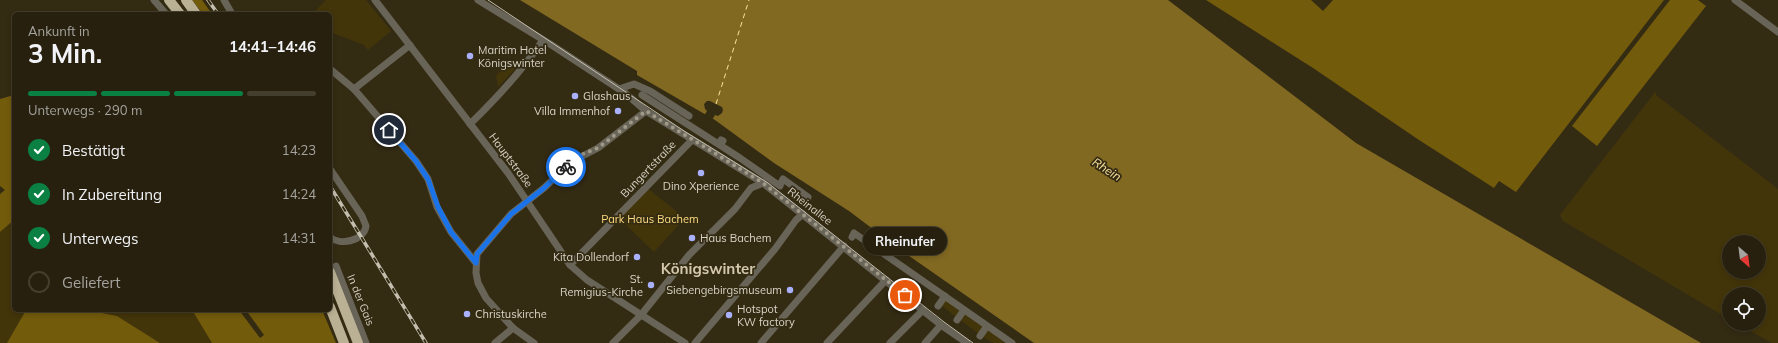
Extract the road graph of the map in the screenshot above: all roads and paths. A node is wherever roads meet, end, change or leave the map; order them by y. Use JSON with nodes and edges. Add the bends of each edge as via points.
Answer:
{"nodes":[{"id":1,"x":154,"y":0,"type":"edge"},
{"id":2,"x":169,"y":0,"type":"edge"},
{"id":3,"x":186,"y":0,"type":"edge"},
{"id":4,"x":224,"y":0,"type":"edge"},
{"id":5,"x":375,"y":0,"type":"edge"},
{"id":6,"x":478,"y":0,"type":"edge"},
{"id":7,"x":1735,"y":0,"type":"edge"},
{"id":8,"x":164,"y":12,"type":"edge"},
{"id":9,"x":178,"y":12,"type":"edge"},
{"id":10,"x":195,"y":12,"type":"edge"},
{"id":11,"x":231,"y":12,"type":"edge"},
{"id":12,"x":1778,"y":32,"type":"edge"},
{"id":13,"x":543,"y":40,"type":"junction"},
{"id":14,"x":410,"y":45,"type":"junction"},
{"id":15,"x":332,"y":71,"type":"edge"},
{"id":16,"x":354,"y":89,"type":"junction"},
{"id":17,"x":619,"y":89,"type":"junction"},
{"id":18,"x":644,"y":93,"type":"junction"},
{"id":19,"x":632,"y":98,"type":"junction"},
{"id":20,"x":646,"y":111,"type":"junction"},
{"id":21,"x":689,"y":116,"type":"dead end"},
{"id":22,"x":470,"y":124,"type":"junction"},
{"id":23,"x":692,"y":140,"type":"junction"},
{"id":24,"x":332,"y":172,"type":"edge"},
{"id":25,"x":764,"y":179,"type":"junction"},
{"id":26,"x":528,"y":200,"type":"junction"},
{"id":27,"x":806,"y":200,"type":"dead end"},
{"id":28,"x":803,"y":214,"type":"junction"},
{"id":29,"x":854,"y":234,"type":"dead end"},
{"id":30,"x":332,"y":238,"type":"edge"},
{"id":31,"x":844,"y":246,"type":"junction"},
{"id":32,"x":476,"y":263,"type":"junction"},
{"id":33,"x":570,"y":265,"type":"junction"},
{"id":34,"x":333,"y":269,"type":"edge"},
{"id":35,"x":886,"y":280,"type":"junction"},
{"id":36,"x":945,"y":296,"type":"junction"},
{"id":37,"x":938,"y":306,"type":"dead end"},
{"id":38,"x":924,"y":310,"type":"junction"},
{"id":39,"x":964,"y":310,"type":"junction"},
{"id":40,"x":332,"y":312,"type":"edge"},
{"id":41,"x":641,"y":315,"type":"junction"},
{"id":42,"x":957,"y":320,"type":"dead end"},
{"id":43,"x":941,"y":324,"type":"junction"},
{"id":44,"x":987,"y":326,"type":"junction"},
{"id":45,"x":513,"y":328,"type":"junction"},
{"id":46,"x":980,"y":336,"type":"dead end"},
{"id":47,"x":1011,"y":342,"type":"edge"},
{"id":48,"x":344,"y":343,"type":"edge"},
{"id":49,"x":358,"y":343,"type":"edge"},
{"id":50,"x":366,"y":343,"type":"edge"},
{"id":51,"x":495,"y":343,"type":"edge"},
{"id":52,"x":534,"y":343,"type":"edge"},
{"id":53,"x":613,"y":343,"type":"edge"},
{"id":54,"x":685,"y":343,"type":"edge"},
{"id":55,"x":695,"y":343,"type":"edge"},
{"id":56,"x":761,"y":343,"type":"edge"},
{"id":57,"x":827,"y":343,"type":"edge"},
{"id":58,"x":890,"y":343,"type":"edge"},
{"id":59,"x":925,"y":343,"type":"edge"},
{"id":60,"x":968,"y":343,"type":"edge"}],
"edges":[{"from":1,"to":8,"type":"street"},
{"from":2,"to":9,"type":"highway"},
{"from":3,"to":10,"type":"highway"},
{"from":4,"to":11,"type":"street"},
{"from":5,"to":14,"type":"street","name":"Hauptstraße"},
{"from":6,"to":13,"type":"street","name":"Rheinallee"},
{"from":7,"to":12,"type":"street"},
{"from":13,"to":17,"type":"street","name":"Rheinallee"},
{"from":13,"to":22,"type":"street","via":[[524,68]]},
{"from":14,"to":16,"type":"street"},
{"from":14,"to":22,"type":"street","name":"Hauptstraße"},
{"from":15,"to":16,"type":"street"},
{"from":16,"to":32,"type":"street","via":[[416,161],[428,179],[451,232]]},
{"from":17,"to":18,"type":"street","name":"Rheinallee","via":[[634,84]]},
{"from":17,"to":19,"type":"street","name":"Rheinallee"},
{"from":18,"to":19,"type":"street","via":[[636,91]]},
{"from":18,"to":21,"type":"street","name":"Rheinallee"},
{"from":18,"to":25,"type":"street","name":"Rheinallee"},
{"from":19,"to":20,"type":"street","name":"Rheinallee"},
{"from":20,"to":23,"type":"street","name":"Rheinallee"},
{"from":20,"to":26,"type":"street","via":[[598,148],[571,162]]},
{"from":22,"to":26,"type":"street","name":"Hauptstraße"},
{"from":23,"to":25,"type":"street","name":"Rheinallee"},
{"from":23,"to":33,"type":"street","name":"Bungertstraße"},
{"from":24,"to":30,"type":"street","via":[[365,222],[363,233],[353,240],[340,242]]},
{"from":25,"to":27,"type":"street","via":[[780,184],[783,179],[808,197]]},
{"from":25,"to":28,"type":"street","name":"Rheinallee"},
{"from":25,"to":41,"type":"street","via":[[751,188],[689,256]]},
{"from":26,"to":32,"type":"street","via":[[511,214],[481,249],[477,254]]},
{"from":26,"to":33,"type":"street","name":"Hauptstraße"},
{"from":28,"to":31,"type":"street","name":"Rheinallee"},
{"from":28,"to":55,"type":"street"},
{"from":29,"to":36,"type":"street"},
{"from":31,"to":35,"type":"street","name":"Rheinallee"},
{"from":31,"to":56,"type":"street"},
{"from":32,"to":45,"type":"street","via":[[478,283],[486,298]]},
{"from":33,"to":41,"type":"street","name":"Hauptstraße","via":[[587,280]]},
{"from":34,"to":49,"type":"highway"},
{"from":34,"to":50,"type":"street","name":"In der Gais"},
{"from":35,"to":38,"type":"street","name":"Rheinallee"},
{"from":35,"to":57,"type":"street"},
{"from":36,"to":37,"type":"street"},
{"from":36,"to":39,"type":"street"},
{"from":38,"to":43,"type":"street","name":"Rheinallee"},
{"from":38,"to":58,"type":"street"},
{"from":39,"to":42,"type":"street"},
{"from":39,"to":44,"type":"street"},
{"from":40,"to":48,"type":"highway"},
{"from":41,"to":53,"type":"street"},
{"from":41,"to":54,"type":"street","name":"Hauptstraße"},
{"from":43,"to":59,"type":"street"},
{"from":43,"to":60,"type":"street","name":"Rheinallee"},
{"from":44,"to":46,"type":"street"},
{"from":44,"to":47,"type":"street"},
{"from":45,"to":51,"type":"street"},
{"from":45,"to":52,"type":"street"}]}
